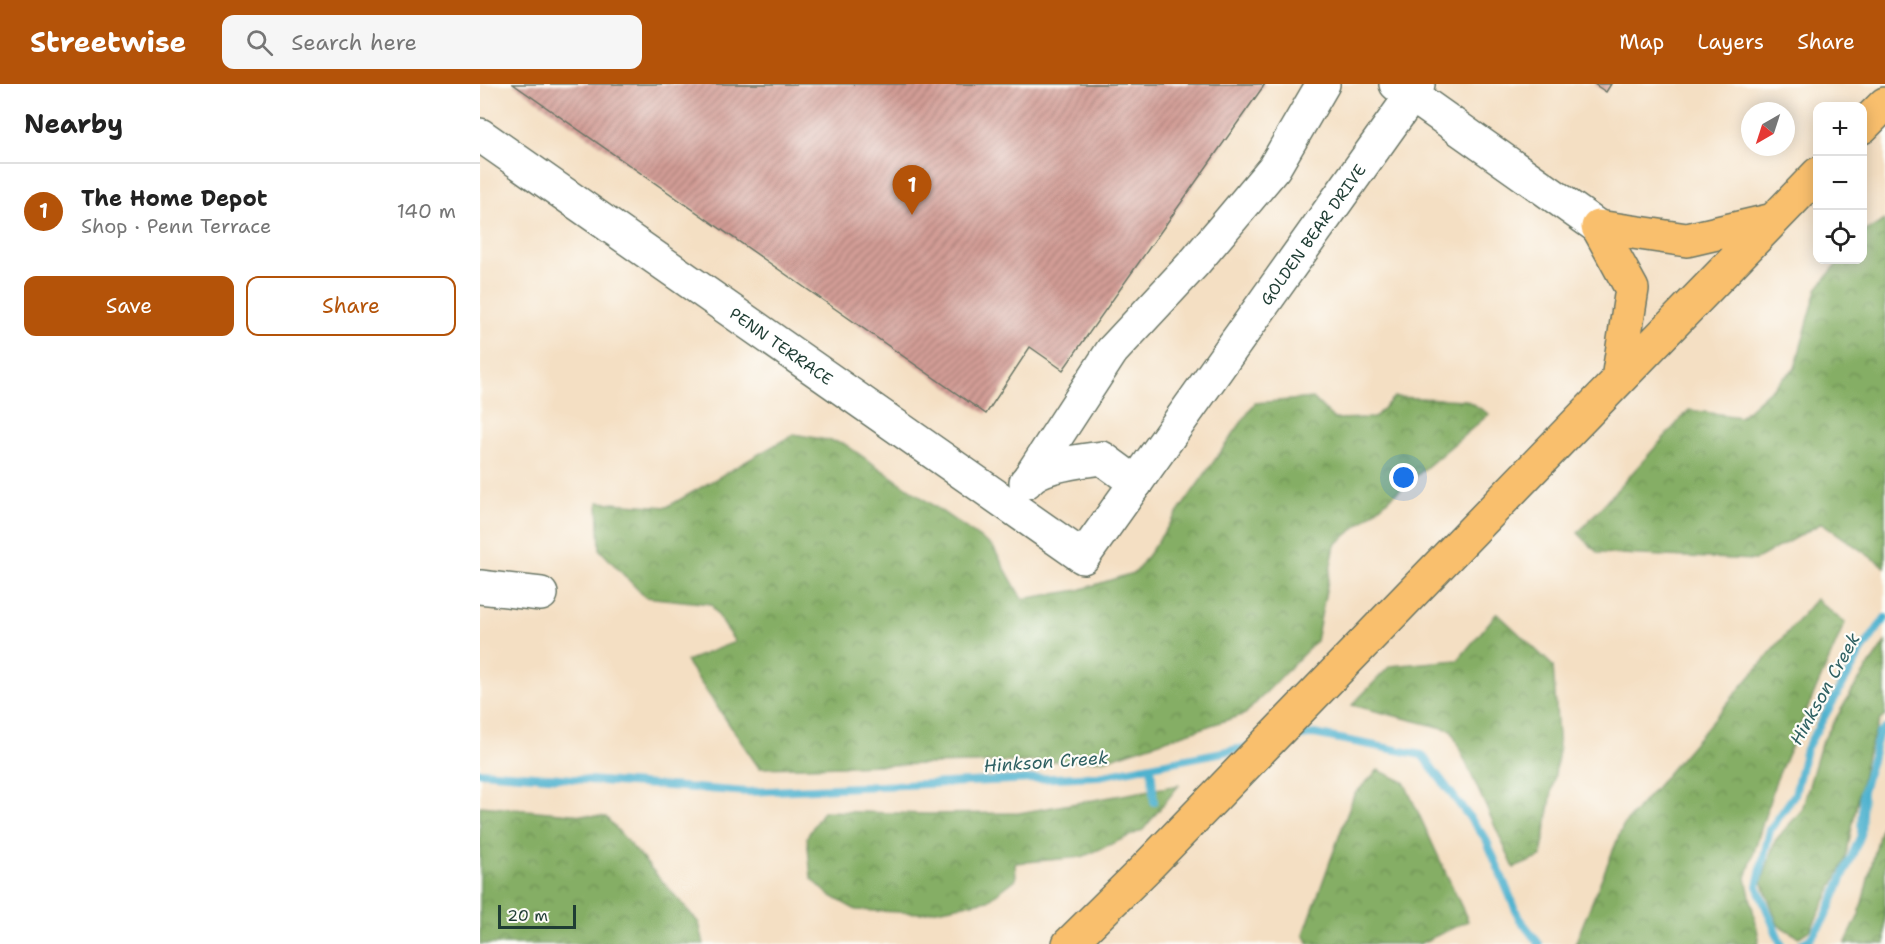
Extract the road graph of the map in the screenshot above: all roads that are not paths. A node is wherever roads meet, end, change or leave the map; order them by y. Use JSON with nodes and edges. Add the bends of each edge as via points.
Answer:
{"nodes":[{"id":1,"x":1323,"y":84,"type":"edge"},
{"id":2,"x":1408,"y":88,"type":"edge"},
{"id":3,"x":1885,"y":104,"type":"edge"},
{"id":4,"x":1867,"y":123,"type":"edge"},
{"id":5,"x":480,"y":135,"type":"edge"},
{"id":6,"x":1813,"y":179,"type":"edge"},
{"id":7,"x":1773,"y":220,"type":"junction"},
{"id":8,"x":1598,"y":227,"type":"junction"},
{"id":9,"x":1618,"y":379,"type":"junction"},
{"id":10,"x":1029,"y":477,"type":"junction"},
{"id":11,"x":1136,"y":483,"type":"junction"},
{"id":12,"x":1009,"y":506,"type":"junction"},
{"id":13,"x":1083,"y":557,"type":"joint"},
{"id":14,"x":480,"y":586,"type":"edge"},
{"id":15,"x":541,"y":594,"type":"dead end"},
{"id":16,"x":1069,"y":944,"type":"edge"}],
"edges":[{"from":1,"to":10,"type":"street","via":[[1274,168],[1196,262],[1112,351]]},
{"from":2,"to":8,"type":"street","name":"GOLDEN BEAR DRIVE"},
{"from":2,"to":11,"type":"street","name":"GOLDEN BEAR DRIVE"},
{"from":3,"to":4,"type":"highway"},
{"from":5,"to":12,"type":"street","name":"PENN TERRACE"},
{"from":6,"to":7,"type":"highway"},
{"from":7,"to":8,"type":"highway","via":[[1687,240]]},
{"from":7,"to":9,"type":"highway"},
{"from":8,"to":9,"type":"highway","via":[[1632,289]]},
{"from":9,"to":16,"type":"highway"},
{"from":10,"to":11,"type":"street","via":[[1053,466],[1102,458]]},
{"from":10,"to":12,"type":"street"},
{"from":11,"to":13,"type":"street","name":"GOLDEN BEAR DRIVE"},
{"from":12,"to":13,"type":"street","name":"PENN TERRACE"},
{"from":14,"to":15,"type":"street"}]}
